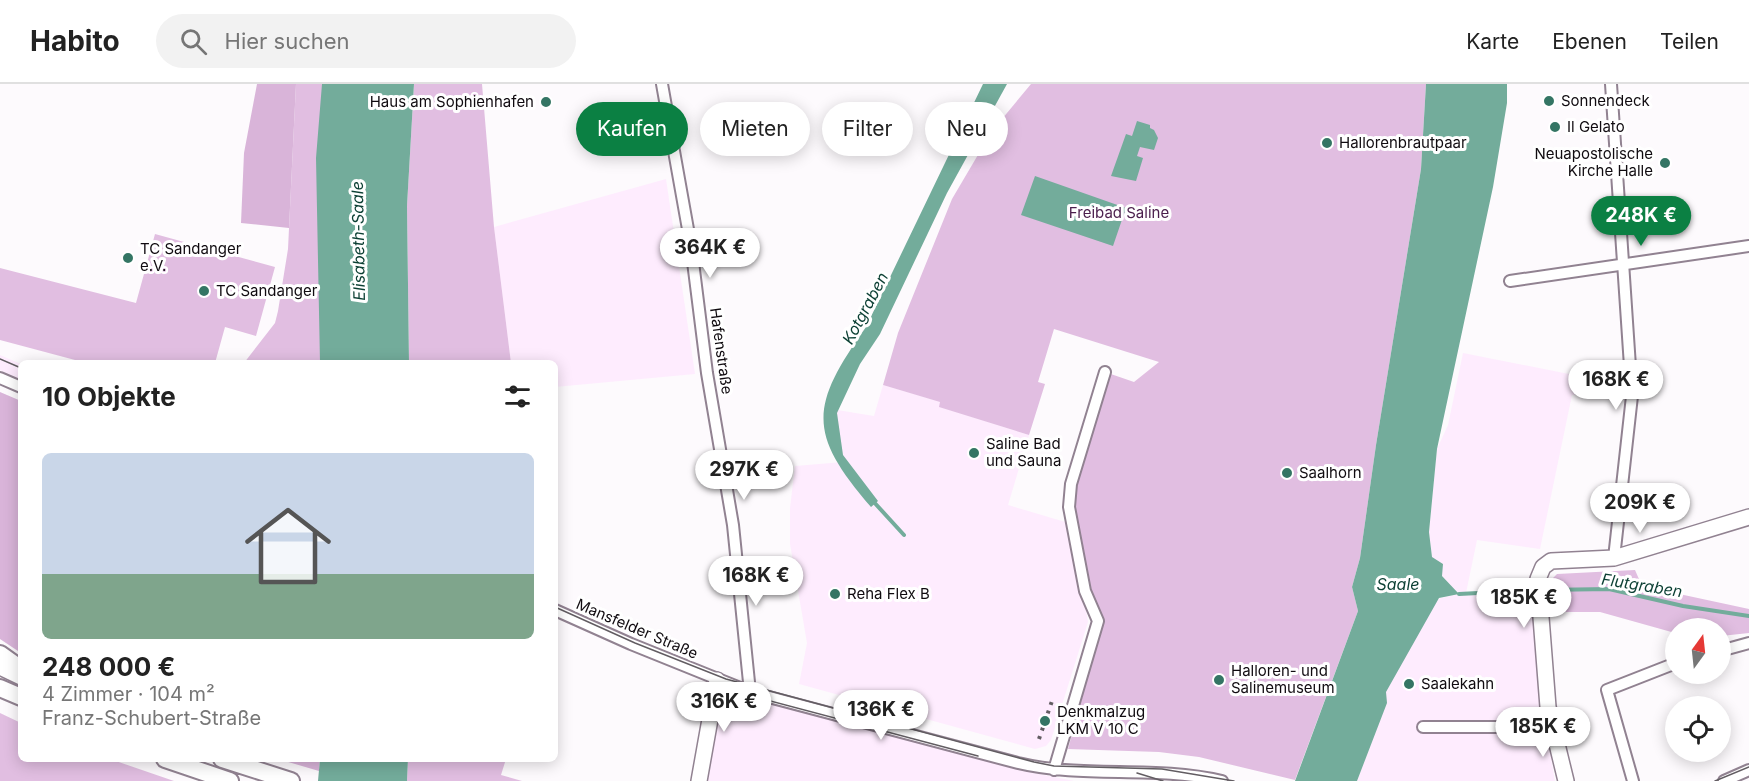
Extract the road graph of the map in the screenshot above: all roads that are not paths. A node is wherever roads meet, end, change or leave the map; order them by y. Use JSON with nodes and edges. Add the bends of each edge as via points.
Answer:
{"nodes":[{"id":1,"x":662,"y":84,"type":"edge"},
{"id":2,"x":1611,"y":84,"type":"edge"},
{"id":3,"x":1749,"y":246,"type":"edge"},
{"id":4,"x":1624,"y":264,"type":"junction"},
{"id":5,"x":1510,"y":281,"type":"dead end"},
{"id":6,"x":1105,"y":372,"type":"dead end"},
{"id":7,"x":0,"y":378,"type":"edge"},
{"id":8,"x":18,"y":386,"type":"edge"},
{"id":9,"x":1749,"y":517,"type":"edge"},
{"id":10,"x":1614,"y":558,"type":"junction"},
{"id":11,"x":558,"y":611,"type":"edge"},
{"id":12,"x":1749,"y":643,"type":"edge"},
{"id":13,"x":1731,"y":648,"type":"edge"},
{"id":14,"x":0,"y":654,"type":"edge"},
{"id":15,"x":0,"y":667,"type":"edge"},
{"id":16,"x":18,"y":667,"type":"edge"},
{"id":17,"x":1665,"y":667,"type":"edge"},
{"id":18,"x":18,"y":676,"type":"edge"},
{"id":19,"x":717,"y":680,"type":"junction"},
{"id":20,"x":750,"y":692,"type":"junction"},
{"id":21,"x":1423,"y":727,"type":"dead end"},
{"id":22,"x":1552,"y":727,"type":"junction"},
{"id":23,"x":173,"y":762,"type":"edge"},
{"id":24,"x":231,"y":762,"type":"edge"},
{"id":25,"x":1054,"y":770,"type":"junction"},
{"id":26,"x":1749,"y":770,"type":"edge"},
{"id":27,"x":1164,"y":776,"type":"edge"},
{"id":28,"x":230,"y":781,"type":"edge"},
{"id":29,"x":291,"y":781,"type":"edge"},
{"id":30,"x":699,"y":781,"type":"edge"},
{"id":31,"x":1222,"y":781,"type":"edge"},
{"id":32,"x":1566,"y":781,"type":"edge"},
{"id":33,"x":1633,"y":781,"type":"edge"},
{"id":34,"x":1724,"y":781,"type":"edge"}],
"edges":[{"from":1,"to":20,"type":"street","name":"Hafenstraße","via":[[727,481]]},
{"from":2,"to":4,"type":"street"},
{"from":3,"to":4,"type":"street"},
{"from":4,"to":5,"type":"street"},
{"from":4,"to":10,"type":"street","via":[[1632,396]]},
{"from":6,"to":25,"type":"street","via":[[1071,484],[1069,507],[1084,591],[1098,621]]},
{"from":7,"to":8,"type":"street"},
{"from":9,"to":10,"type":"street"},
{"from":10,"to":22,"type":"street","via":[[1551,561],[1538,579]]},
{"from":11,"to":19,"type":"street","name":"Mansfelder Straße"},
{"from":12,"to":13,"type":"street"},
{"from":14,"to":16,"type":"main road"},
{"from":15,"to":18,"type":"street"},
{"from":17,"to":33,"type":"street","via":[[1607,690]]},
{"from":19,"to":20,"type":"street","name":"Mansfelder Straße"},
{"from":19,"to":30,"type":"street"},
{"from":20,"to":25,"type":"street","name":"Mansfelder Straße"},
{"from":21,"to":22,"type":"street"},
{"from":22,"to":32,"type":"street"},
{"from":23,"to":28,"type":"main road"},
{"from":24,"to":29,"type":"main road"},
{"from":25,"to":27,"type":"street","name":"Mansfelder Straße"},
{"from":26,"to":34,"type":"street"},
{"from":27,"to":31,"type":"street","name":"Mansfelder Straße"}]}
